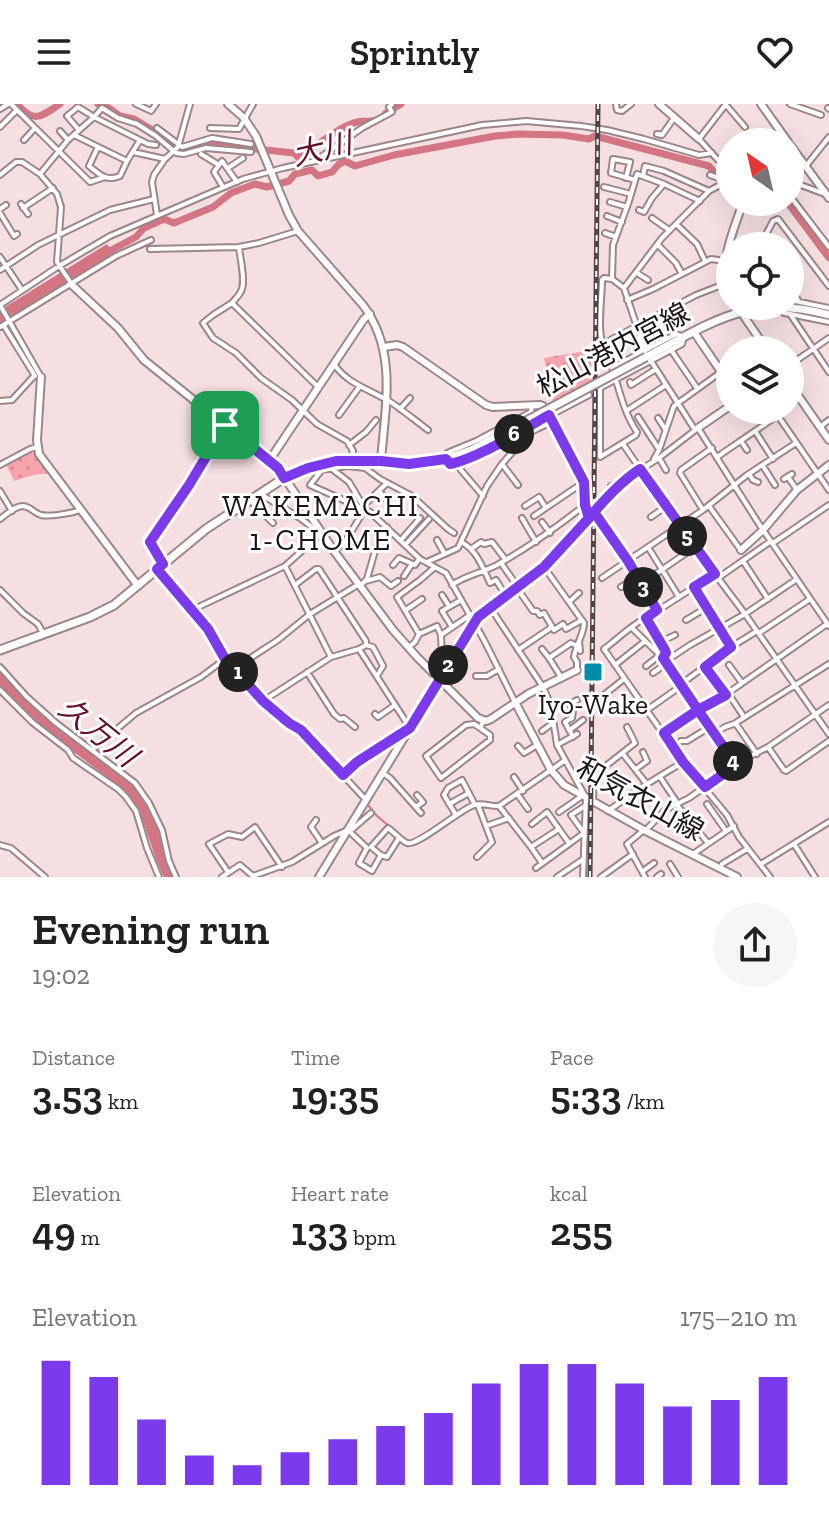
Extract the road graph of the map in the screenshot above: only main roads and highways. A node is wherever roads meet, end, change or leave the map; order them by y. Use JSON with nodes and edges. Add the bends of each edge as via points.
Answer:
{"nodes":[{"id":1,"x":804,"y":309,"type":"edge"},
{"id":2,"x":829,"y":315,"type":"edge"},
{"id":3,"x":717,"y":320,"type":"edge"},
{"id":4,"x":0,"y":650,"type":"edge"}],
"edges":[{"from":1,"to":2,"type":"main road","name":"松山港内宮線"},
{"from":3,"to":4,"type":"main road","name":"松山港内宮線","bridge":true,"via":[[471,450],[409,464],[336,461],[284,478],[206,529],[114,605]]}]}
